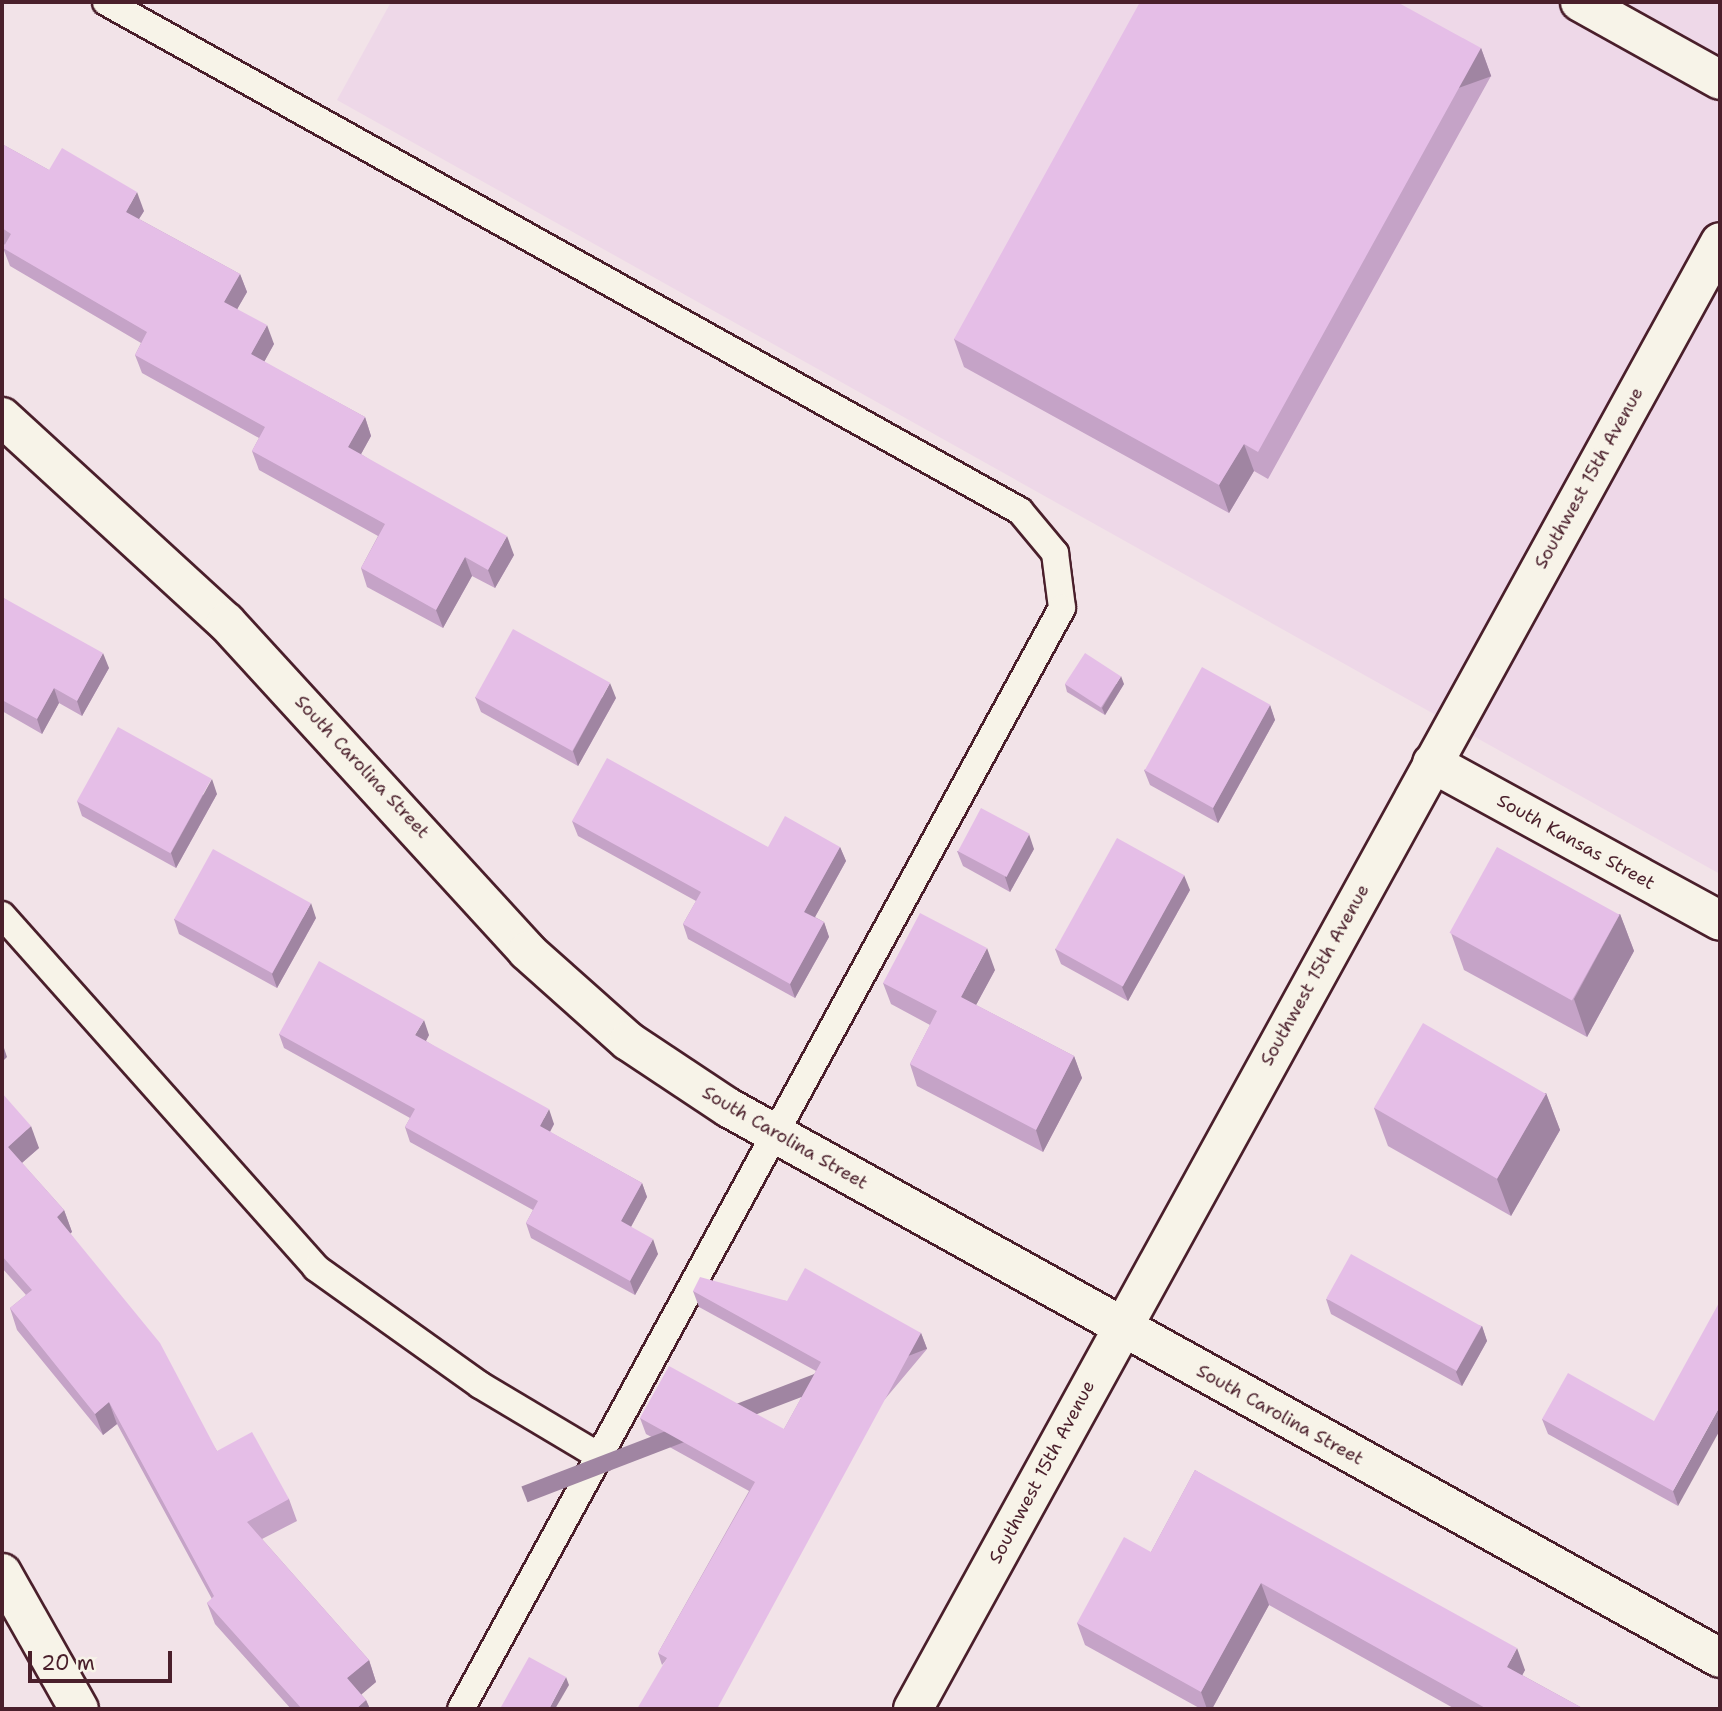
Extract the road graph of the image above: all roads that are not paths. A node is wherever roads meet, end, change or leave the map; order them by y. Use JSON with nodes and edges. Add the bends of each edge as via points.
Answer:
{"nodes":[{"id":1,"x":106,"y":2,"type":"edge"},
{"id":2,"x":1580,"y":2,"type":"edge"},
{"id":3,"x":1621,"y":12,"type":"edge"},
{"id":4,"x":1720,"y":80,"type":"edge"},
{"id":5,"x":1720,"y":242,"type":"edge"},
{"id":6,"x":2,"y":417,"type":"edge"},
{"id":7,"x":1432,"y":763,"type":"junction"},
{"id":8,"x":2,"y":915,"type":"edge"},
{"id":9,"x":1720,"y":921,"type":"edge"},
{"id":10,"x":776,"y":1135,"type":"junction"},
{"id":11,"x":1120,"y":1328,"type":"junction"},
{"id":12,"x":601,"y":1457,"type":"junction"},
{"id":13,"x":2,"y":1573,"type":"edge"},
{"id":14,"x":1720,"y":1658,"type":"edge"},
{"id":15,"x":79,"y":1709,"type":"edge"},
{"id":16,"x":461,"y":1709,"type":"edge"},
{"id":17,"x":913,"y":1709,"type":"edge"}],
"edges":[{"from":1,"to":10,"type":"lane","via":[[1020,511],[1055,553],[1062,608]]},
{"from":2,"to":3,"type":"street"},
{"from":3,"to":4,"type":"street"},
{"from":5,"to":7,"type":"street","name":"Southwest 15th Avenue"},
{"from":6,"to":10,"type":"street","name":"South Carolina Street","via":[[226,622],[527,951],[628,1041]]},
{"from":7,"to":9,"type":"street","name":"South Kansas Street"},
{"from":7,"to":11,"type":"street","name":"Southwest 15th Avenue"},
{"from":8,"to":12,"type":"lane","via":[[316,1268],[480,1385]]},
{"from":10,"to":11,"type":"street","name":"South Carolina Street"},
{"from":10,"to":12,"type":"lane"},
{"from":11,"to":14,"type":"street","name":"South Carolina Street"},
{"from":11,"to":17,"type":"street","name":"Southwest 15th Avenue"},
{"from":12,"to":16,"type":"lane"},
{"from":13,"to":15,"type":"street"}]}
